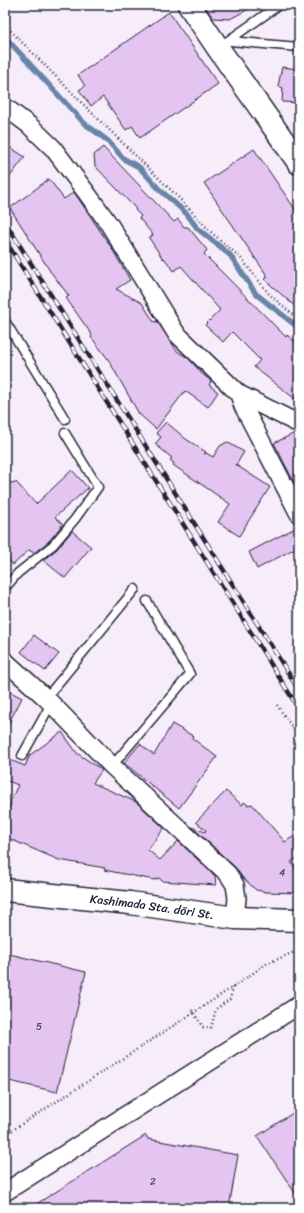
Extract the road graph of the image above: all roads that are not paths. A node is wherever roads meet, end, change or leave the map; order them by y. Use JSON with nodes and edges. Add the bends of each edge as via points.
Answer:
{"nodes":[{"id":1,"x":189,"y":5,"type":"edge"},
{"id":2,"x":278,"y":5,"type":"edge"},
{"id":3,"x":224,"y":44,"type":"junction"},
{"id":4,"x":299,"y":47,"type":"edge"},
{"id":5,"x":5,"y":107,"type":"edge"},
{"id":6,"x":299,"y":163,"type":"edge"},
{"id":7,"x":5,"y":321,"type":"edge"},
{"id":8,"x":239,"y":394,"type":"junction"},
{"id":9,"x":65,"y":419,"type":"dead end"},
{"id":10,"x":299,"y":424,"type":"edge"},
{"id":11,"x":65,"y":433,"type":"dead end"},
{"id":12,"x":299,"y":514,"type":"edge"},
{"id":13,"x":5,"y":588,"type":"edge"},
{"id":14,"x":135,"y":589,"type":"dead end"},
{"id":15,"x":146,"y":601,"type":"dead end"},
{"id":16,"x":5,"y":661,"type":"edge"},
{"id":17,"x":48,"y":701,"type":"junction"},
{"id":18,"x":22,"y":756,"type":"dead end"},
{"id":19,"x":112,"y":766,"type":"junction"},
{"id":20,"x":5,"y":890,"type":"edge"},
{"id":21,"x":235,"y":918,"type":"junction"},
{"id":22,"x":299,"y":920,"type":"edge"},
{"id":23,"x":299,"y":1005,"type":"edge"},
{"id":24,"x":5,"y":1192,"type":"edge"}],
"edges":[{"from":1,"to":3,"type":"street"},
{"from":2,"to":3,"type":"lane"},
{"from":3,"to":4,"type":"lane"},
{"from":3,"to":6,"type":"street"},
{"from":5,"to":8,"type":"street","via":[[53,148],[109,224],[176,334]]},
{"from":7,"to":9,"type":"lane"},
{"from":8,"to":10,"type":"street"},
{"from":8,"to":12,"type":"street"},
{"from":11,"to":13,"type":"lane","via":[[98,487],[53,546],[18,573]]},
{"from":14,"to":17,"type":"lane"},
{"from":15,"to":19,"type":"lane","via":[[190,674]]},
{"from":16,"to":17,"type":"street"},
{"from":17,"to":18,"type":"lane"},
{"from":17,"to":19,"type":"street"},
{"from":19,"to":21,"type":"street","via":[[228,874],[235,886],[237,898]]},
{"from":20,"to":21,"type":"street","name":"Kashimada Sta. dōri St."},
{"from":21,"to":22,"type":"street","name":"Kashimada Sta. dōri St."},
{"from":23,"to":24,"type":"street"}]}
